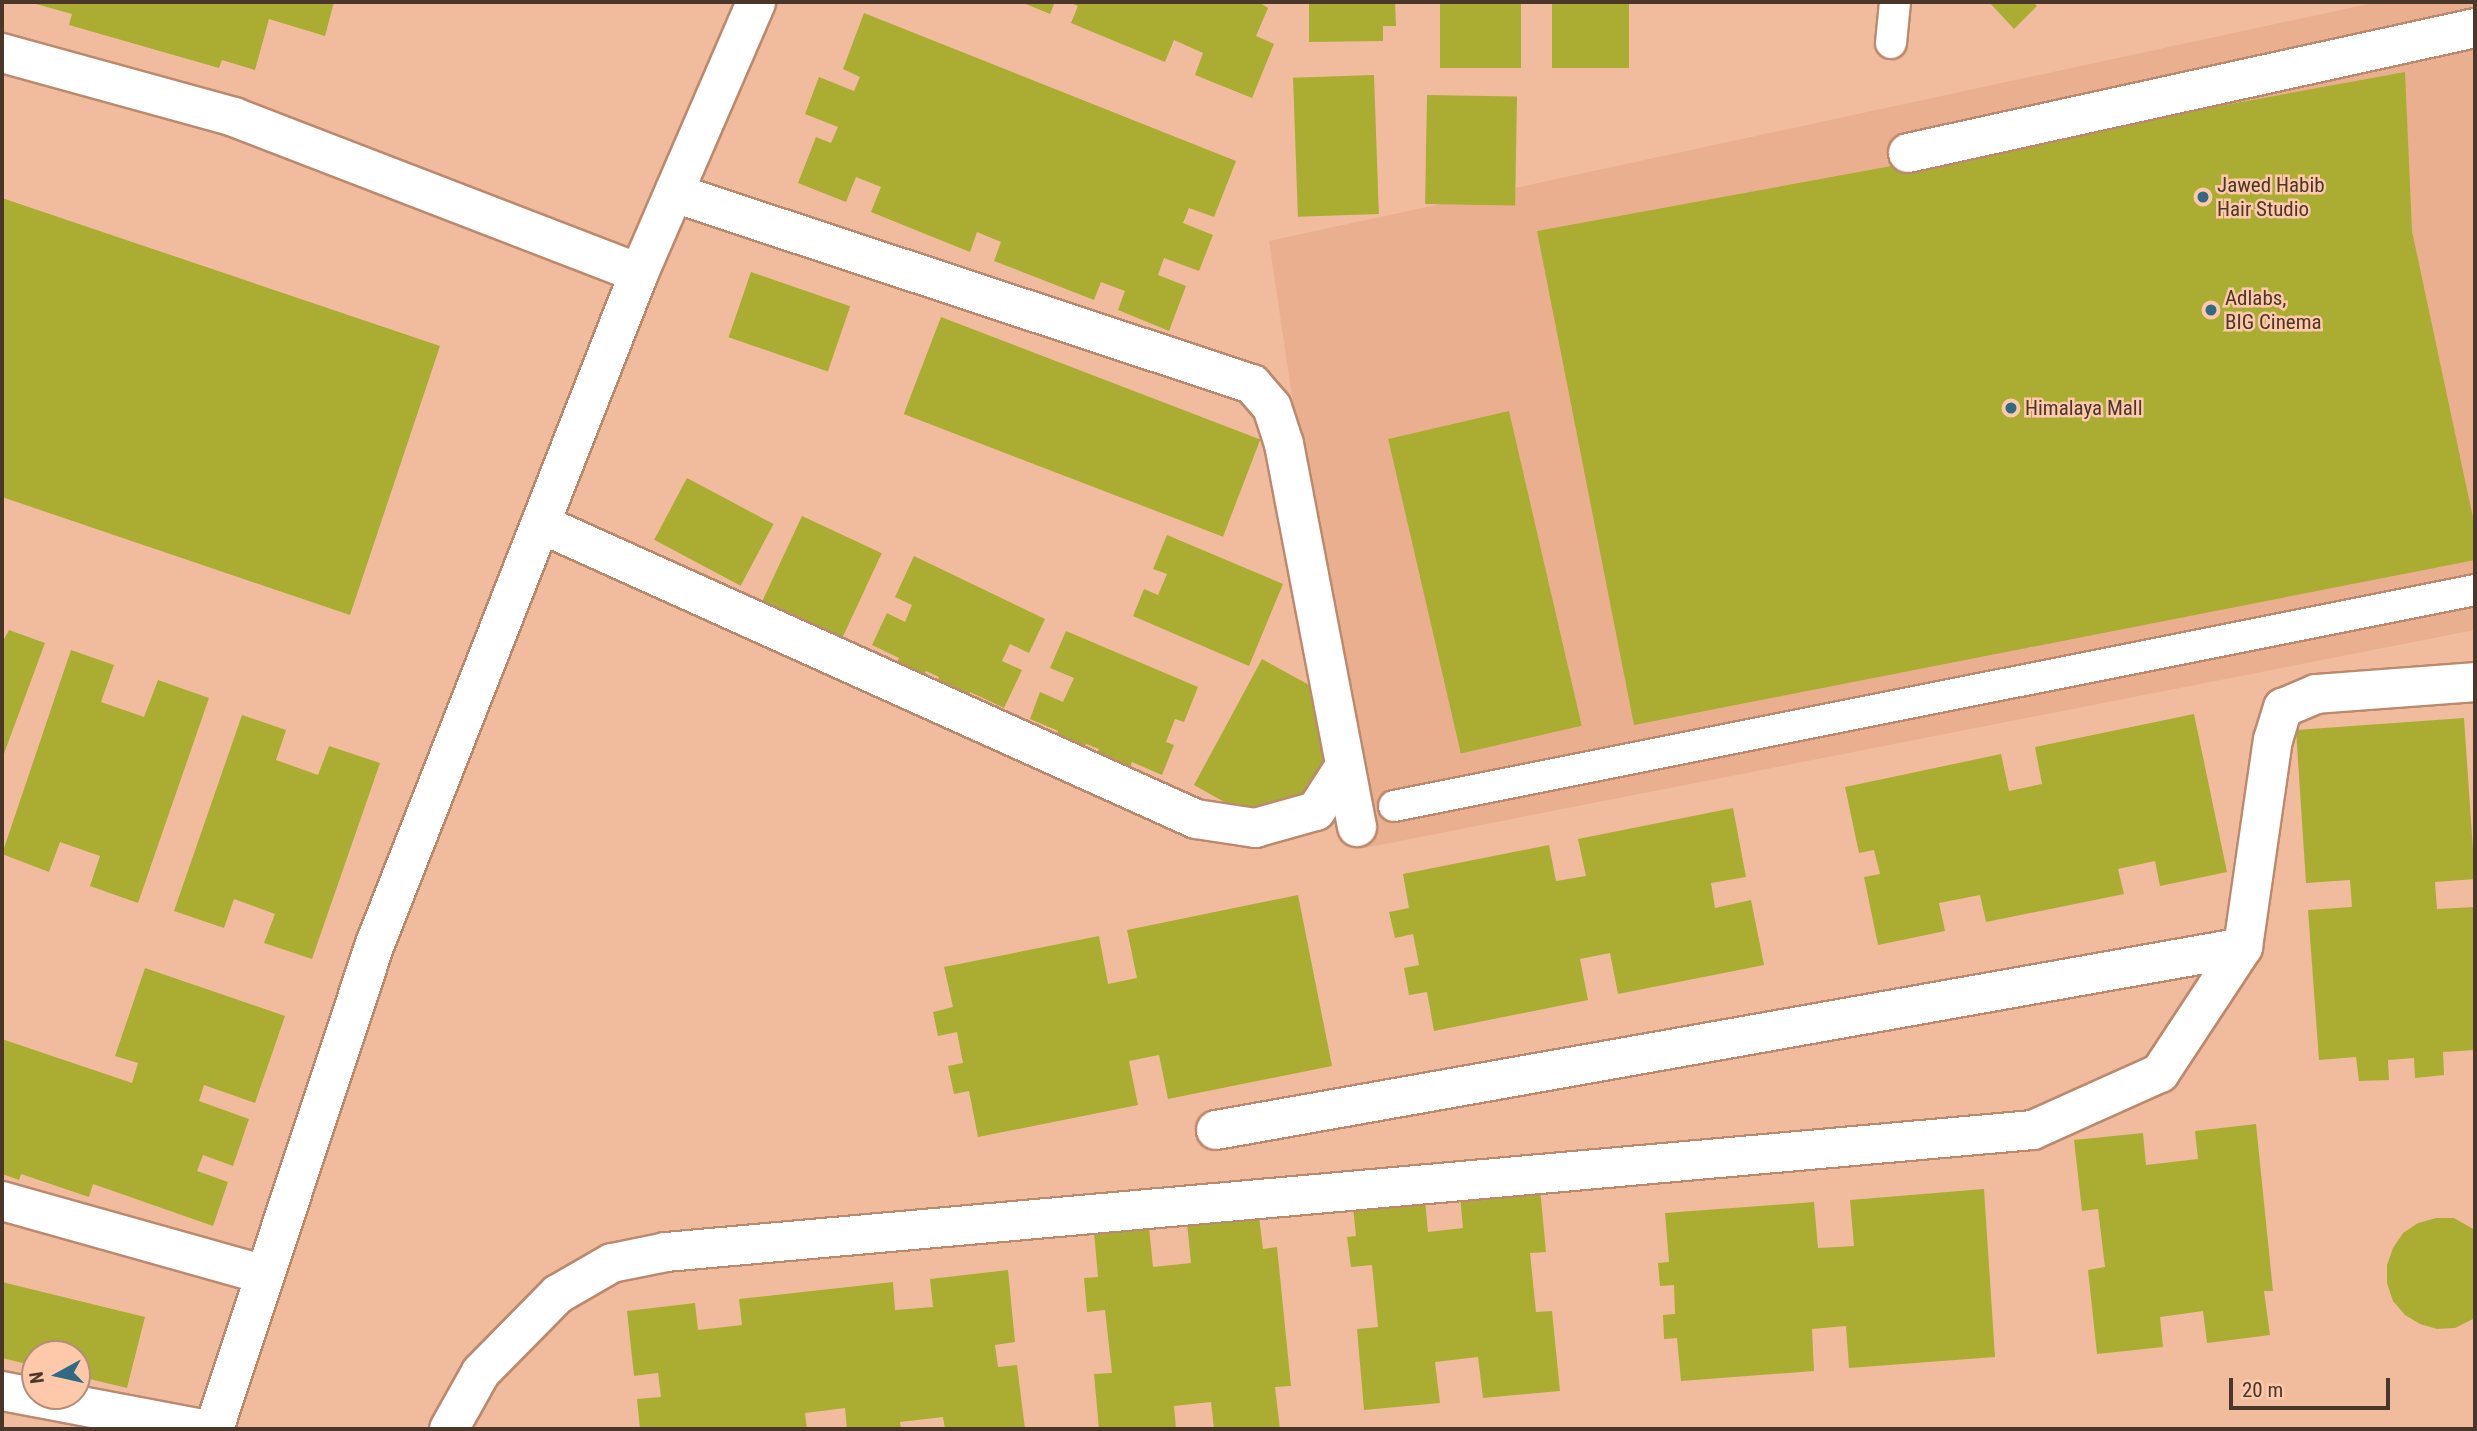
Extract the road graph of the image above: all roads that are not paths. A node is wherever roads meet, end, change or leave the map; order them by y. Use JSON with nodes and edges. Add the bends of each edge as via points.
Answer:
{"nodes":[{"id":1,"x":756,"y":2,"type":"edge"},
{"id":2,"x":1895,"y":2,"type":"edge"},
{"id":3,"x":2475,"y":28,"type":"edge"},
{"id":4,"x":1891,"y":43,"type":"dead end"},
{"id":5,"x":2,"y":53,"type":"edge"},
{"id":6,"x":1908,"y":153,"type":"dead end"},
{"id":7,"x":674,"y":193,"type":"junction"},
{"id":8,"x":639,"y":273,"type":"junction"},
{"id":9,"x":541,"y":524,"type":"junction"},
{"id":10,"x":2475,"y":590,"type":"edge"},
{"id":11,"x":2475,"y":682,"type":"edge"},
{"id":12,"x":1344,"y":768,"type":"junction"},
{"id":13,"x":1394,"y":806,"type":"dead end"},
{"id":14,"x":1357,"y":827,"type":"dead end"},
{"id":15,"x":2243,"y":947,"type":"junction"},
{"id":16,"x":1216,"y":1130,"type":"dead end"},
{"id":17,"x":2,"y":1201,"type":"edge"},
{"id":18,"x":265,"y":1275,"type":"junction"},
{"id":19,"x":2,"y":1391,"type":"edge"},
{"id":20,"x":203,"y":1429,"type":"edge"},
{"id":21,"x":215,"y":1429,"type":"edge"},
{"id":22,"x":449,"y":1429,"type":"edge"}],
"edges":[{"from":1,"to":7,"type":"street"},
{"from":2,"to":4,"type":"lane"},
{"from":3,"to":6,"type":"street"},
{"from":5,"to":8,"type":"street","via":[[234,117]]},
{"from":7,"to":8,"type":"street"},
{"from":7,"to":12,"type":"street","via":[[1252,384],[1272,407],[1284,444]]},
{"from":8,"to":9,"type":"street"},
{"from":9,"to":12,"type":"street","via":[[1196,819],[1255,828],[1316,811]]},
{"from":9,"to":18,"type":"street","via":[[375,944]]},
{"from":10,"to":13,"type":"lane"},
{"from":11,"to":15,"type":"street","via":[[2316,694],[2283,708],[2273,740]]},
{"from":12,"to":14,"type":"street"},
{"from":15,"to":16,"type":"street"},
{"from":15,"to":22,"type":"street","via":[[2160,1073],[2033,1130],[666,1252],[612,1263],[558,1294],[481,1372]]},
{"from":17,"to":18,"type":"street"},
{"from":18,"to":21,"type":"street"},
{"from":19,"to":20,"type":"street"}]}
